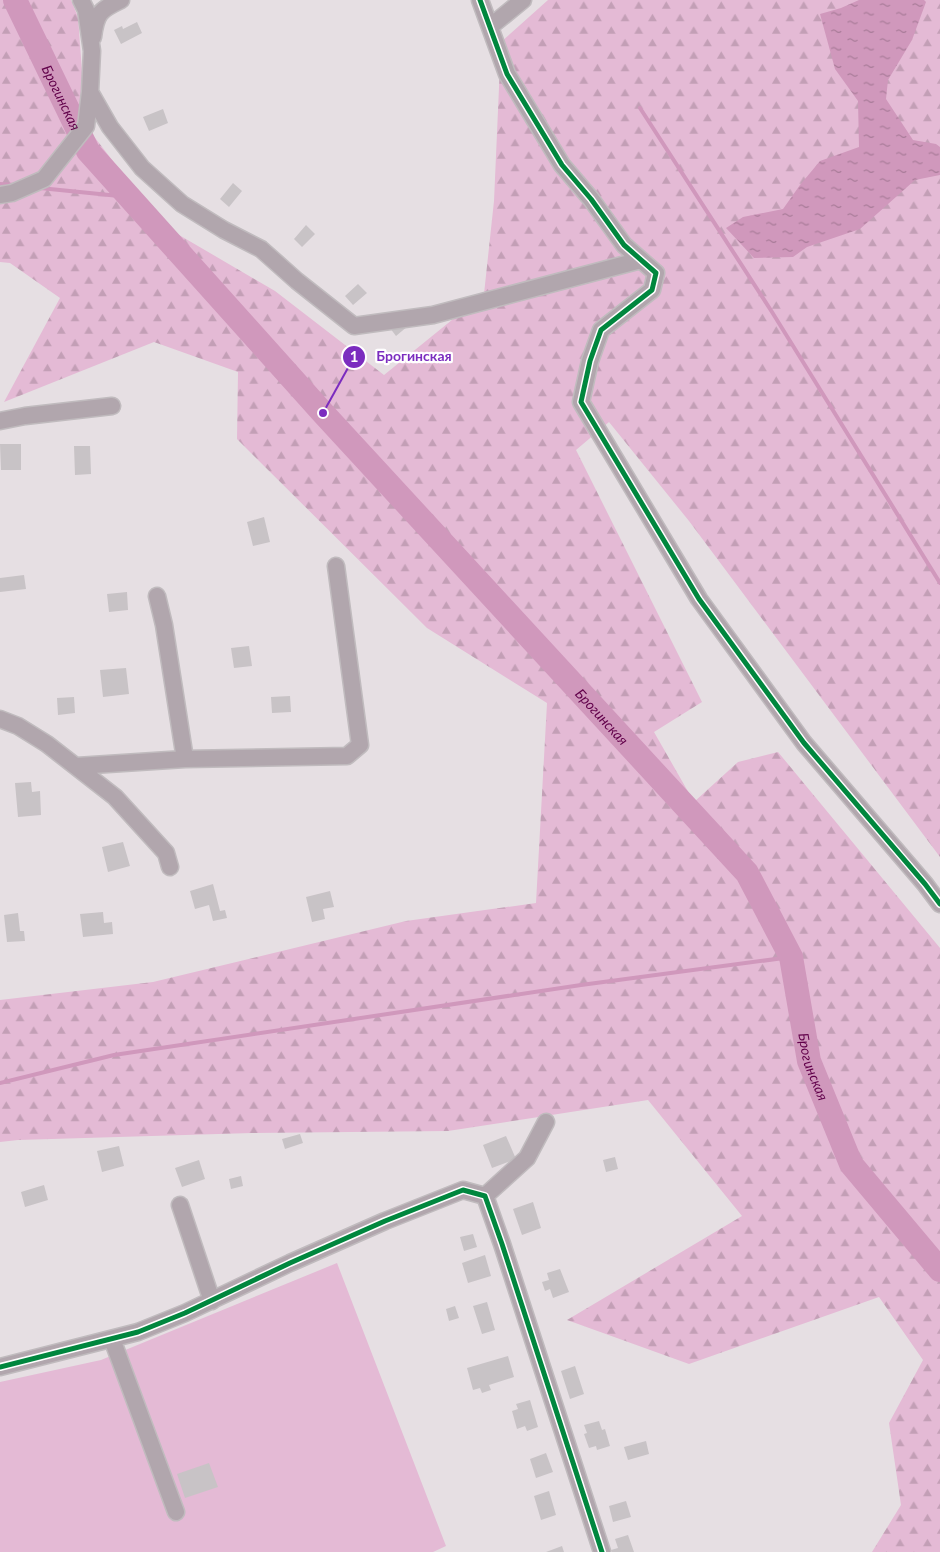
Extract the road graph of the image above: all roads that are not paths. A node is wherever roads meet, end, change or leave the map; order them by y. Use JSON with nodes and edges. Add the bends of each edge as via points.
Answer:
{"nodes":[{"id":1,"x":81,"y":0,"type":"edge"},
{"id":2,"x":121,"y":0,"type":"edge"},
{"id":3,"x":480,"y":0,"type":"edge"},
{"id":4,"x":523,"y":0,"type":"edge"},
{"id":5,"x":491,"y":26,"type":"junction"},
{"id":6,"x":92,"y":51,"type":"junction"},
{"id":7,"x":90,"y":92,"type":"junction"},
{"id":8,"x":0,"y":195,"type":"edge"},
{"id":9,"x":641,"y":260,"type":"junction"},
{"id":10,"x":112,"y":406,"type":"dead end"},
{"id":11,"x":0,"y":421,"type":"edge"},
{"id":12,"x":336,"y":566,"type":"dead end"},
{"id":13,"x":157,"y":596,"type":"dead end"},
{"id":14,"x":0,"y":719,"type":"edge"},
{"id":15,"x":185,"y":759,"type":"junction"},
{"id":16,"x":77,"y":766,"type":"junction"},
{"id":17,"x":170,"y":867,"type":"dead end"},
{"id":18,"x":940,"y":904,"type":"edge"},
{"id":19,"x":546,"y":1122,"type":"dead end"},
{"id":20,"x":485,"y":1196,"type":"junction"},
{"id":21,"x":180,"y":1205,"type":"dead end"},
{"id":22,"x":212,"y":1301,"type":"junction"},
{"id":23,"x":112,"y":1339,"type":"junction"},
{"id":24,"x":0,"y":1367,"type":"edge"},
{"id":25,"x":176,"y":1512,"type":"dead end"},
{"id":26,"x":602,"y":1552,"type":"edge"}],
"edges":[{"from":1,"to":6,"type":"street","via":[[86,10]]},
{"from":2,"to":6,"type":"street","via":[[104,8],[95,21]]},
{"from":3,"to":5,"type":"street"},
{"from":4,"to":5,"type":"street"},
{"from":5,"to":9,"type":"street","via":[[507,74],[562,165],[624,245]]},
{"from":6,"to":7,"type":"street"},
{"from":7,"to":8,"type":"street","via":[[86,126],[44,179]]},
{"from":7,"to":9,"type":"street","via":[[110,127],[142,168],[182,204],[261,249],[354,326],[433,315]]},
{"from":9,"to":18,"type":"street","via":[[656,273],[652,290],[602,330],[590,361],[581,402],[705,607],[804,743]]},
{"from":10,"to":11,"type":"street"},
{"from":12,"to":15,"type":"street","via":[[360,745],[347,756]]},
{"from":13,"to":15,"type":"street"},
{"from":14,"to":16,"type":"street","via":[[25,730]]},
{"from":15,"to":16,"type":"street"},
{"from":16,"to":17,"type":"street","via":[[115,797],[141,824],[166,853]]},
{"from":19,"to":20,"type":"street","via":[[527,1158]]},
{"from":20,"to":22,"type":"street","via":[[463,1190],[290,1263]]},
{"from":20,"to":26,"type":"street"},
{"from":21,"to":22,"type":"street"},
{"from":22,"to":23,"type":"street","via":[[138,1332]]},
{"from":23,"to":24,"type":"street"},
{"from":23,"to":25,"type":"street"}]}
